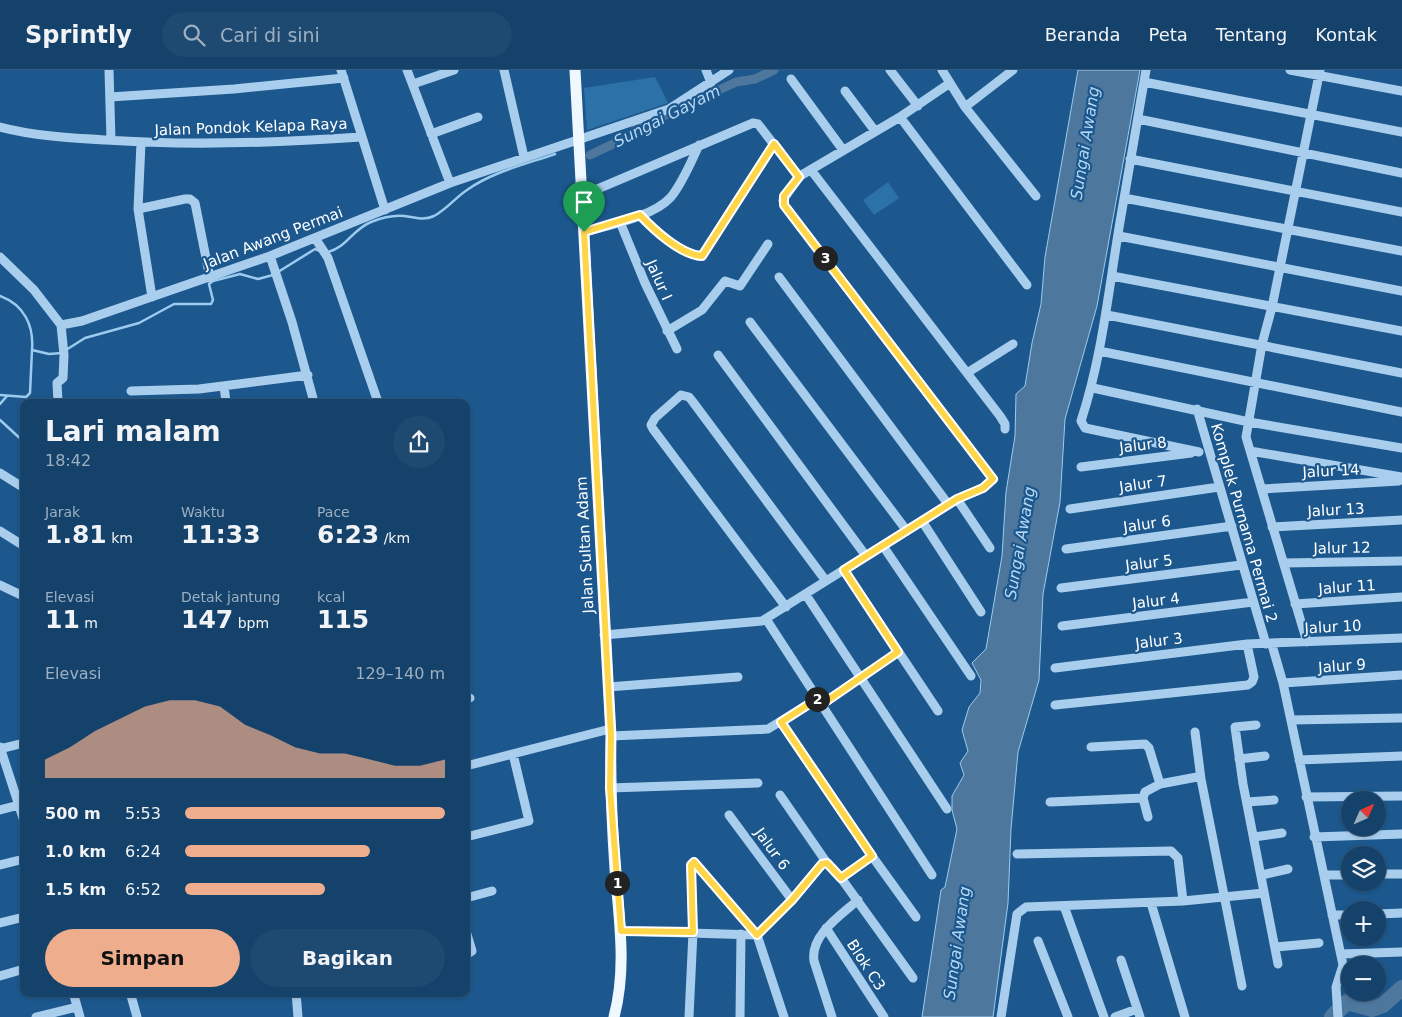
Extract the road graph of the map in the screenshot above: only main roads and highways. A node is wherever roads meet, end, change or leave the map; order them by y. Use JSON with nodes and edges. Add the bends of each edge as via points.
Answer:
{"nodes":[{"id":1,"x":575,"y":70,"type":"edge"},
{"id":2,"x":614,"y":1017,"type":"edge"}],
"edges":[{"from":1,"to":2,"type":"main road","name":"Jalan Sultan Adam","via":[[611,732],[610,788],[621,931],[621,985]]}]}
